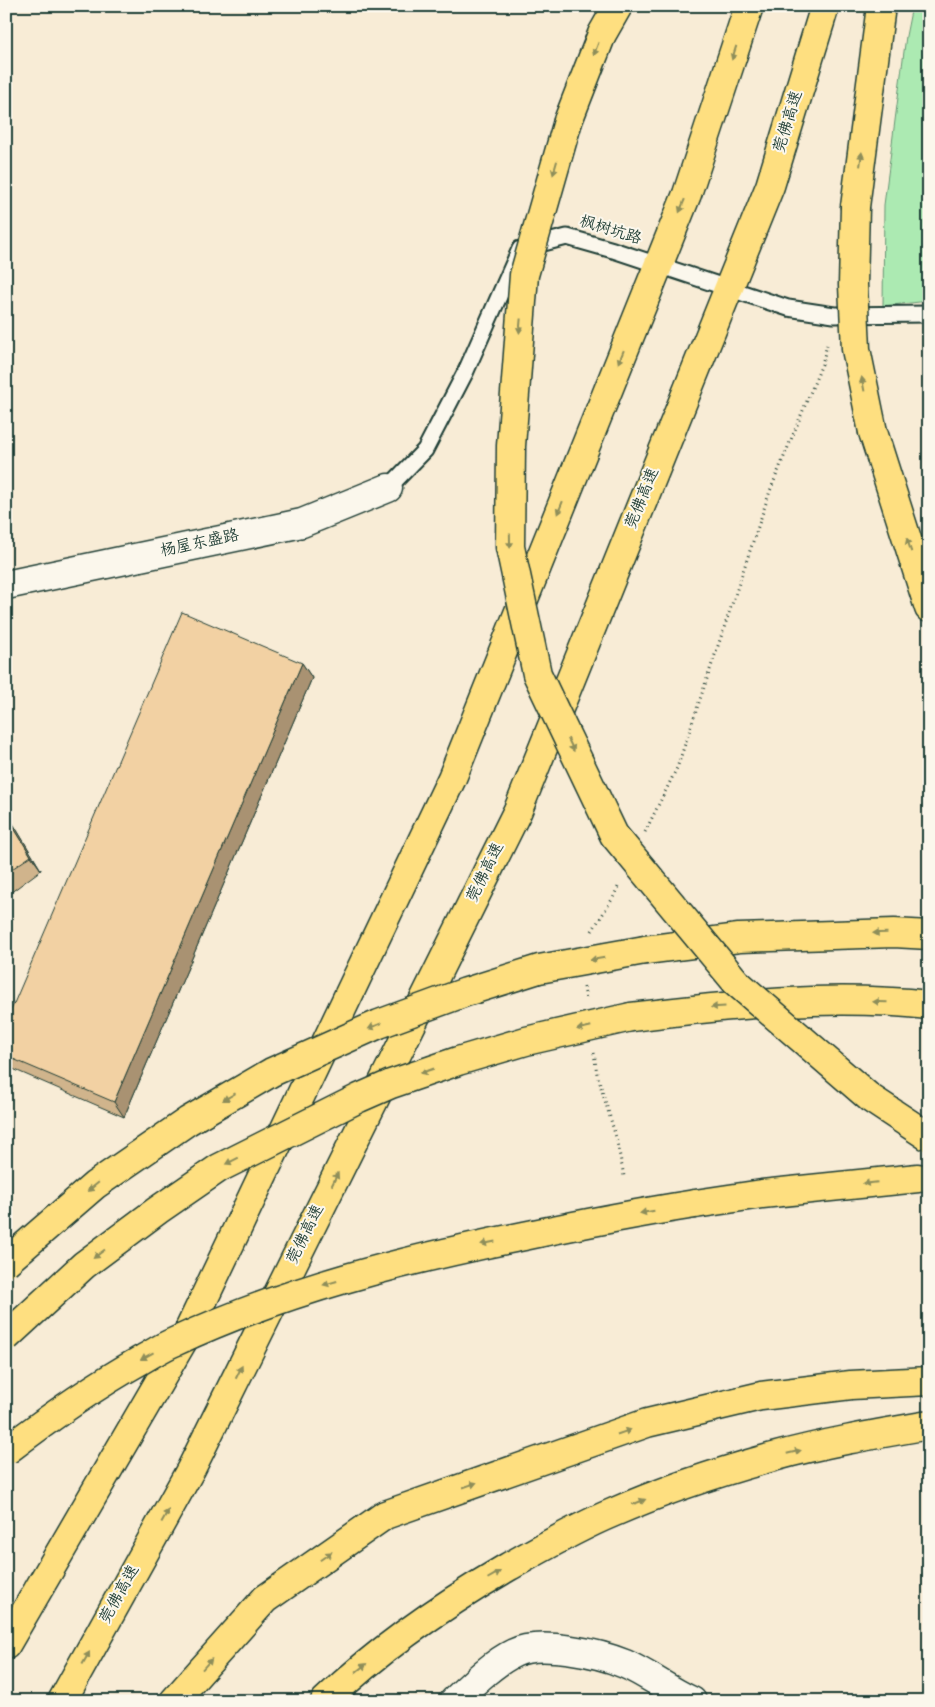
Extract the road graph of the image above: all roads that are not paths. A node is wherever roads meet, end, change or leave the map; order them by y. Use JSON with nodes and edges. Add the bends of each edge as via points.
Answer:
{"nodes":[{"id":1,"x":618,"y":6,"type":"edge"},
{"id":2,"x":749,"y":6,"type":"edge"},
{"id":3,"x":825,"y":6,"type":"edge"},
{"id":4,"x":881,"y":6,"type":"edge"},
{"id":5,"x":929,"y":314,"type":"edge"},
{"id":6,"x":388,"y":488,"type":"joint"},
{"id":7,"x":6,"y":586,"type":"edge"},
{"id":8,"x":929,"y":608,"type":"edge"},
{"id":9,"x":929,"y":935,"type":"edge"},
{"id":10,"x":929,"y":1005,"type":"edge"},
{"id":11,"x":929,"y":1137,"type":"edge"},
{"id":12,"x":918,"y":1178,"type":"dead end"},
{"id":13,"x":6,"y":1262,"type":"edge"},
{"id":14,"x":6,"y":1338,"type":"edge"},
{"id":15,"x":929,"y":1381,"type":"edge"},
{"id":16,"x":929,"y":1425,"type":"edge"},
{"id":17,"x":6,"y":1451,"type":"edge"},
{"id":18,"x":6,"y":1645,"type":"edge"},
{"id":19,"x":62,"y":1701,"type":"edge"},
{"id":20,"x":174,"y":1701,"type":"edge"},
{"id":21,"x":325,"y":1701,"type":"edge"},
{"id":22,"x":454,"y":1701,"type":"edge"},
{"id":23,"x":692,"y":1701,"type":"edge"}],
"edges":[{"from":1,"to":11,"type":"highway","one_way":true,"bridge":true,"via":[[602,34],[568,121],[524,276],[511,446],[510,547],[537,674],[614,835],[736,982],[870,1098]]},
{"from":2,"to":18,"type":"highway","one_way":true,"via":[[687,194],[452,778],[187,1334]]},
{"from":19,"to":3,"type":"highway","name":"莞佛高速","one_way":true,"via":[[191,1468],[518,810],[770,186]]},
{"from":8,"to":4,"type":"highway","one_way":true,"bridge":true,"via":[[873,432],[856,349],[853,285],[855,207]]},
{"from":5,"to":6,"type":"lane","name":"枫树坑路","via":[[834,315],[788,308],[567,237],[520,249],[466,371],[425,450]]},
{"from":6,"to":7,"type":"street","name":"杨屋东盛路","via":[[302,523]]},
{"from":9,"to":13,"type":"highway","one_way":true,"bridge":true,"via":[[894,933],[739,938],[645,950],[539,969],[466,992],[379,1024],[272,1072],[188,1121],[95,1185]]},
{"from":10,"to":14,"type":"highway","one_way":true,"bridge":true,"via":[[805,1002],[708,1008],[631,1018],[526,1041],[391,1084],[220,1168],[84,1265]]},
{"from":12,"to":17,"type":"highway","one_way":true,"bridge":true,"via":[[762,1194],[630,1215],[460,1249],[310,1289],[172,1342],[54,1414]]},
{"from":20,"to":15,"type":"highway","one_way":true,"via":[[265,1599],[385,1515],[647,1424],[761,1396],[851,1385]]},
{"from":21,"to":16,"type":"highway","one_way":true,"via":[[403,1635],[465,1592],[541,1548],[612,1513],[695,1481],[774,1457],[852,1438]]},
{"from":22,"to":23,"type":"street","via":[[478,1678],[514,1652],[545,1647],[582,1652],[624,1664]]}]}
